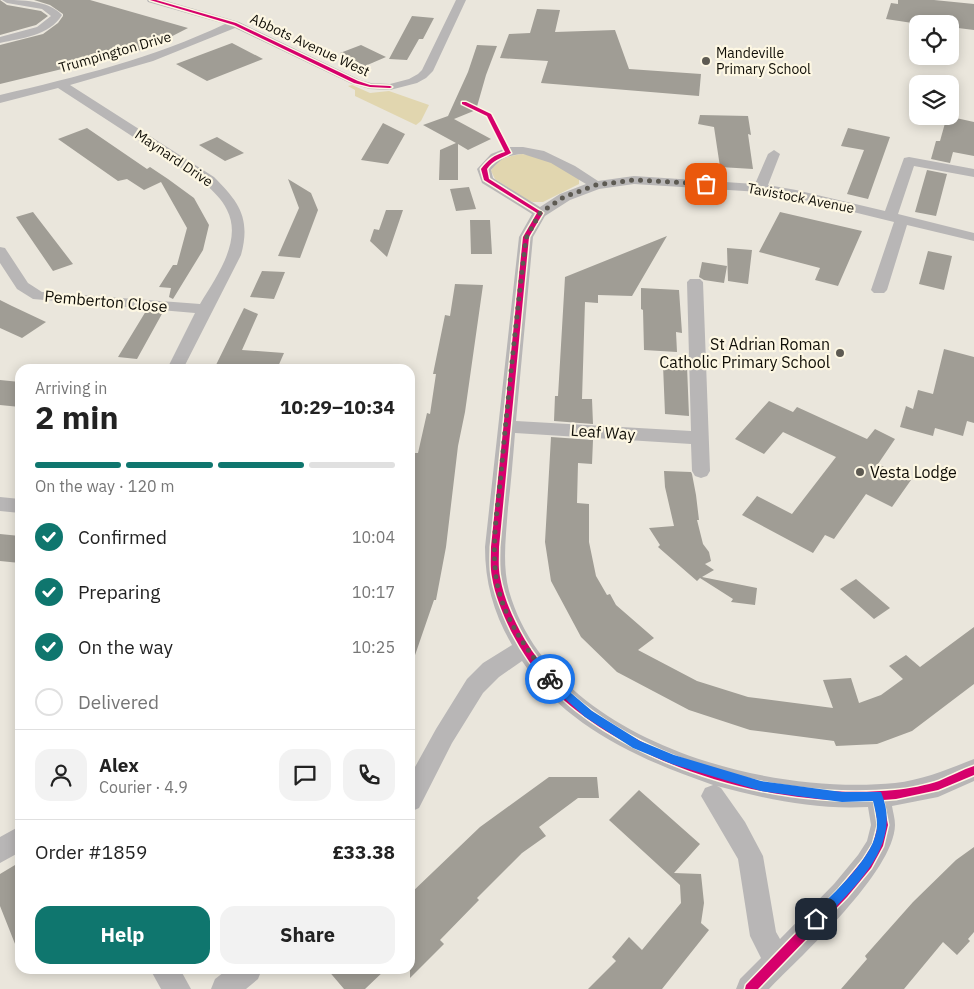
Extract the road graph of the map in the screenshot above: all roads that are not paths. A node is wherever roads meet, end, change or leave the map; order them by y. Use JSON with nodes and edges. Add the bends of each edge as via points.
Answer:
{"nodes":[{"id":1,"x":7,"y":0,"type":"edge"},
{"id":2,"x":152,"y":0,"type":"edge"},
{"id":3,"x":461,"y":0,"type":"edge"},
{"id":4,"x":236,"y":24,"type":"junction"},
{"id":5,"x":0,"y":40,"type":"edge"},
{"id":6,"x":60,"y":84,"type":"junction"},
{"id":7,"x":0,"y":99,"type":"edge"},
{"id":8,"x":774,"y":154,"type":"dead end"},
{"id":9,"x":974,"y":173,"type":"edge"},
{"id":10,"x":596,"y":185,"type":"junction"},
{"id":11,"x":760,"y":188,"type":"junction"},
{"id":12,"x":540,"y":213,"type":"junction"},
{"id":13,"x":896,"y":219,"type":"junction"},
{"id":14,"x":974,"y":237,"type":"edge"},
{"id":15,"x":0,"y":251,"type":"edge"},
{"id":16,"x":695,"y":282,"type":"dead end"},
{"id":17,"x":878,"y":290,"type":"dead end"},
{"id":18,"x":205,"y":309,"type":"junction"},
{"id":19,"x":178,"y":364,"type":"edge"},
{"id":20,"x":506,"y":426,"type":"junction"},
{"id":21,"x":700,"y":438,"type":"junction"},
{"id":22,"x":702,"y":471,"type":"dead end"},
{"id":23,"x":0,"y":504,"type":"edge"},
{"id":24,"x":15,"y":506,"type":"edge"},
{"id":25,"x":525,"y":648,"type":"junction"},
{"id":26,"x":974,"y":770,"type":"edge"},
{"id":27,"x":415,"y":791,"type":"edge"},
{"id":28,"x":713,"y":796,"type":"dead end"},
{"id":29,"x":878,"y":796,"type":"junction"},
{"id":30,"x":15,"y":841,"type":"edge"},
{"id":31,"x":0,"y":851,"type":"edge"},
{"id":32,"x":777,"y":960,"type":"junction"},
{"id":33,"x":167,"y":974,"type":"edge"},
{"id":34,"x":242,"y":974,"type":"edge"},
{"id":35,"x":177,"y":989,"type":"edge"},
{"id":36,"x":225,"y":989,"type":"edge"},
{"id":37,"x":750,"y":989,"type":"edge"}],
"edges":[{"from":1,"to":5,"type":"street","via":[[45,7],[57,15],[51,24],[43,28]]},
{"from":2,"to":4,"type":"street","name":"Abbots Avenue West"},
{"from":3,"to":4,"type":"street","name":"Abbots Avenue West","via":[[427,71],[413,81],[390,87],[356,82]]},
{"from":4,"to":6,"type":"street","name":"Trumpington Drive","via":[[125,68]]},
{"from":6,"to":7,"type":"street","name":"Trumpington Drive"},
{"from":6,"to":18,"type":"street","name":"Maynard Drive","via":[[209,180],[229,199],[238,221],[238,244]]},
{"from":8,"to":11,"type":"street"},
{"from":9,"to":13,"type":"street","via":[[909,161]]},
{"from":10,"to":11,"type":"street","name":"Tavistock Avenue","via":[[634,180]]},
{"from":10,"to":12,"type":"street","name":"Tavistock Avenue","via":[[564,197]]},
{"from":10,"to":12,"type":"street","via":[[541,153],[519,151],[491,159],[484,169],[487,180]]},
{"from":11,"to":13,"type":"street","name":"Tavistock Avenue"},
{"from":12,"to":20,"type":"street","name":"Tavistock Avenue","via":[[526,238]]},
{"from":13,"to":14,"type":"street","name":"Tavistock Avenue"},
{"from":13,"to":17,"type":"street"},
{"from":15,"to":18,"type":"street","name":"Pemberton Close","via":[[22,286],[38,296]]},
{"from":16,"to":21,"type":"street"},
{"from":18,"to":19,"type":"street","name":"Maynard Drive"},
{"from":20,"to":21,"type":"street","name":"Leaf Way"},
{"from":20,"to":25,"type":"street","name":"Tavistock Avenue","via":[[495,547],[496,577],[503,602]]},
{"from":21,"to":22,"type":"street"},
{"from":23,"to":24,"type":"street"},
{"from":25,"to":27,"type":"street","via":[[491,670],[475,686]]},
{"from":25,"to":29,"type":"street","name":"Tavistock Avenue","via":[[554,685],[588,714],[637,744],[672,760],[761,786],[842,797]]},
{"from":26,"to":29,"type":"street","name":"Tavistock Avenue","via":[[918,791]]},
{"from":28,"to":32,"type":"street","via":[[750,856],[758,918],[763,936]]},
{"from":29,"to":32,"type":"street","via":[[883,825],[878,846],[843,892]]},
{"from":30,"to":31,"type":"street"},
{"from":32,"to":37,"type":"street"},
{"from":33,"to":35,"type":"street"},
{"from":34,"to":36,"type":"street"}]}
